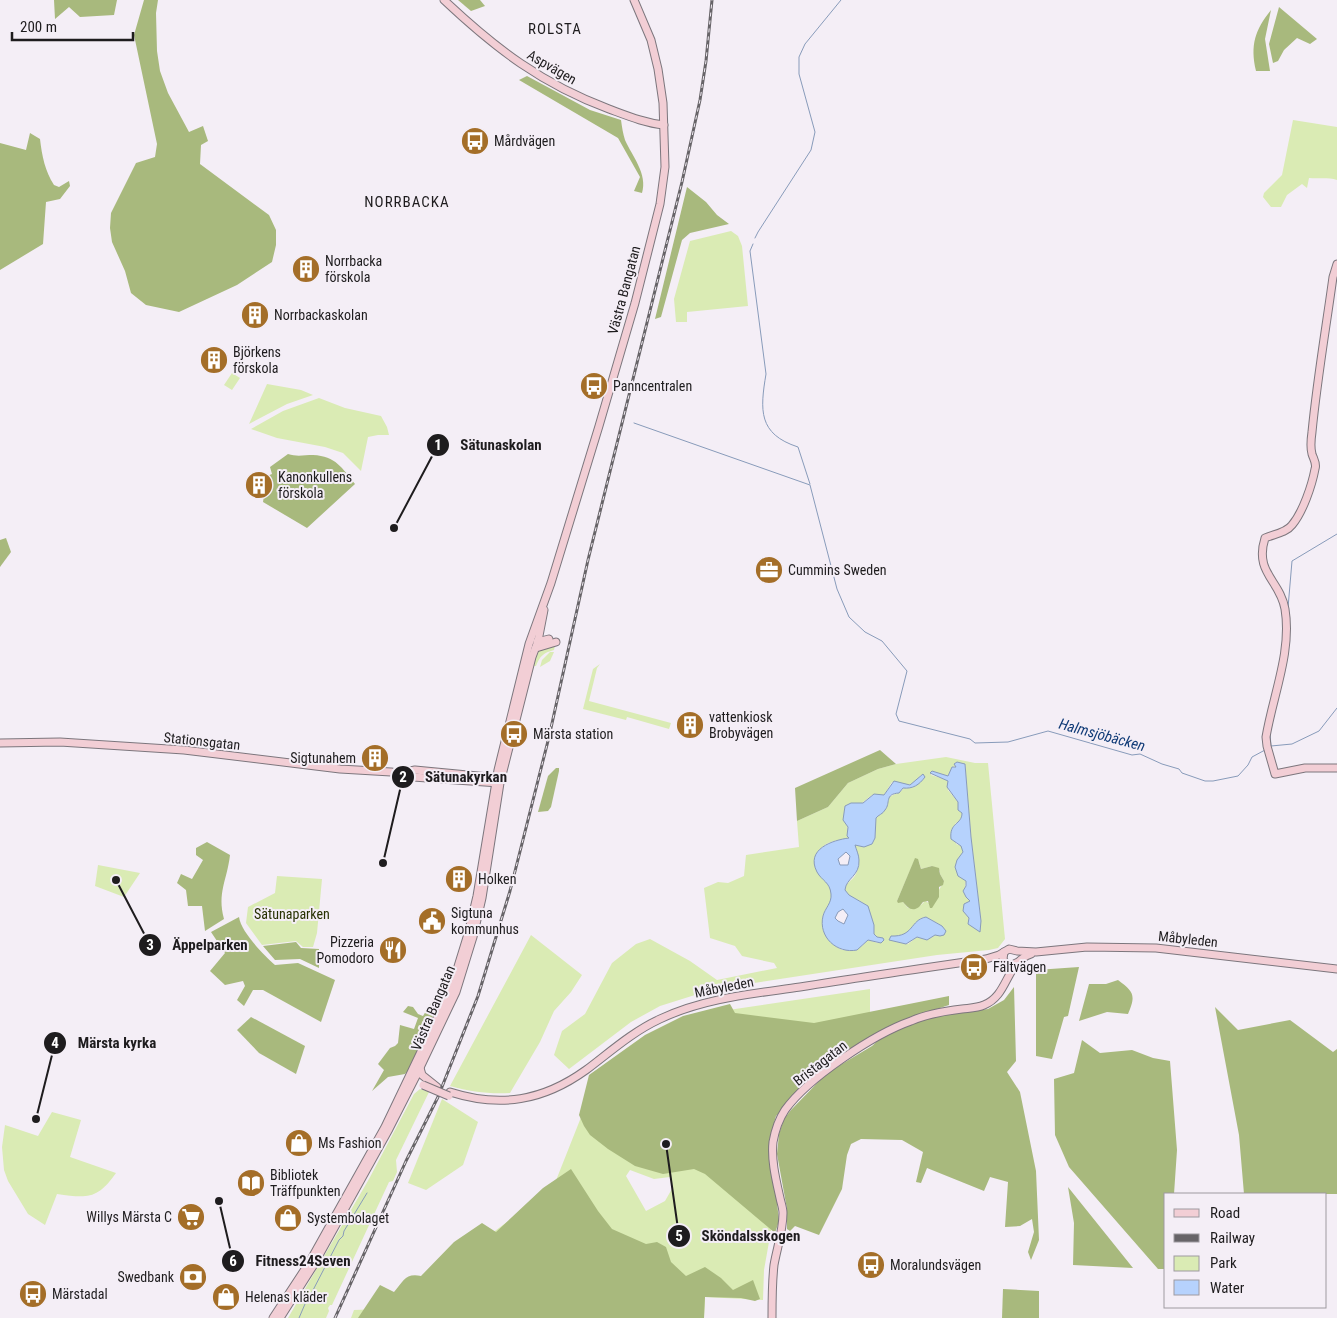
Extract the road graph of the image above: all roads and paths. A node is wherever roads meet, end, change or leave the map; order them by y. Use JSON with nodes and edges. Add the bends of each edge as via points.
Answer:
{"nodes":[{"id":1,"x":444,"y":0,"type":"edge"},
{"id":2,"x":634,"y":0,"type":"edge"},
{"id":3,"x":664,"y":125,"type":"junction"},
{"id":4,"x":1337,"y":264,"type":"edge"},
{"id":5,"x":538,"y":625,"type":"junction"},
{"id":6,"x":539,"y":645,"type":"junction"},
{"id":7,"x":526,"y":659,"type":"junction"},
{"id":8,"x":0,"y":743,"type":"edge"},
{"id":9,"x":1337,"y":768,"type":"edge"},
{"id":10,"x":498,"y":781,"type":"junction"},
{"id":11,"x":1017,"y":951,"type":"junction"},
{"id":12,"x":1004,"y":952,"type":"junction"},
{"id":13,"x":1036,"y":952,"type":"junction"},
{"id":14,"x":986,"y":959,"type":"junction"},
{"id":15,"x":1017,"y":962,"type":"junction"},
{"id":16,"x":1005,"y":963,"type":"junction"},
{"id":17,"x":1337,"y":969,"type":"edge"},
{"id":18,"x":1007,"y":981,"type":"junction"},
{"id":19,"x":420,"y":1068,"type":"junction"},
{"id":20,"x":411,"y":1079,"type":"junction"},
{"id":21,"x":424,"y":1082,"type":"junction"},
{"id":22,"x":450,"y":1094,"type":"junction"},
{"id":23,"x":273,"y":1318,"type":"edge"},
{"id":24,"x":280,"y":1318,"type":"edge"},
{"id":25,"x":772,"y":1318,"type":"edge"}],
"edges":[{"from":1,"to":3,"type":"street","name":"Aspvägen","via":[[490,42],[549,82],[632,118]]},
{"from":2,"to":3,"type":"street","name":"Västra Bangatan","via":[[658,69]]},
{"from":3,"to":5,"type":"street","name":"Västra Bangatan","via":[[665,167],[660,204],[635,303]]},
{"from":4,"to":9,"type":"street","via":[[1315,401],[1311,440],[1316,466],[1313,478],[1291,526],[1265,538],[1262,550],[1266,572],[1282,599],[1286,622],[1284,654],[1266,737],[1275,774],[1305,768]]},
{"from":5,"to":6,"type":"street","name":"Västra Bangatan","via":[[536,638]]},
{"from":5,"to":6,"type":"street","via":[[549,639]]},
{"from":5,"to":7,"type":"street","name":"Västra Bangatan","via":[[532,632]]},
{"from":6,"to":7,"type":"street","name":"Västra Bangatan","via":[[534,645]]},
{"from":6,"to":10,"type":"street","name":"Västra Bangatan","via":[[532,657]]},
{"from":7,"to":10,"type":"street","name":"Västra Bangatan"},
{"from":8,"to":10,"type":"street","name":"Stationsgatan","via":[[51,742],[184,750],[414,777]]},
{"from":10,"to":19,"type":"street","name":"Västra Bangatan","via":[[482,898],[473,937],[456,992]]},
{"from":10,"to":20,"type":"street","name":"Västra Bangatan","via":[[477,896],[460,962]]},
{"from":11,"to":12,"type":"street","name":"Måbyleden","via":[[1009,948]]},
{"from":11,"to":13,"type":"street","name":"Måbyleden"},
{"from":11,"to":15,"type":"street"},
{"from":12,"to":14,"type":"street","name":"Måbyleden"},
{"from":12,"to":16,"type":"street","via":[[1002,959]]},
{"from":13,"to":15,"type":"street","name":"Måbyleden"},
{"from":13,"to":17,"type":"street","name":"Måbyleden","via":[[1095,947],[1156,948]]},
{"from":14,"to":16,"type":"street","name":"Måbyleden"},
{"from":14,"to":22,"type":"street","name":"Måbyleden","via":[[733,997],[694,1006],[650,1024],[552,1090],[528,1097],[489,1101],[472,1101]]},
{"from":15,"to":16,"type":"street","name":"Måbyleden","via":[[1013,965]]},
{"from":15,"to":18,"type":"street","name":"Bristagatan"},
{"from":16,"to":18,"type":"street"},
{"from":18,"to":25,"type":"street","name":"Bristagatan","via":[[996,998],[983,1006],[935,1013],[883,1033],[813,1081],[784,1112],[773,1142],[773,1161],[783,1211],[772,1284]]},
{"from":19,"to":20,"type":"street","name":"Västra Bangatan"},
{"from":19,"to":21,"type":"street"},
{"from":20,"to":21,"type":"street","name":"Måbyleden"},
{"from":20,"to":23,"type":"street","name":"Västra Bangatan","via":[[309,1263]]},
{"from":20,"to":24,"type":"street","name":"Västra Bangatan","via":[[337,1224]]},
{"from":21,"to":22,"type":"street","name":"Måbyleden","bridge":true},
{"from":21,"to":22,"type":"street","name":"Måbyleden","bridge":true}]}
